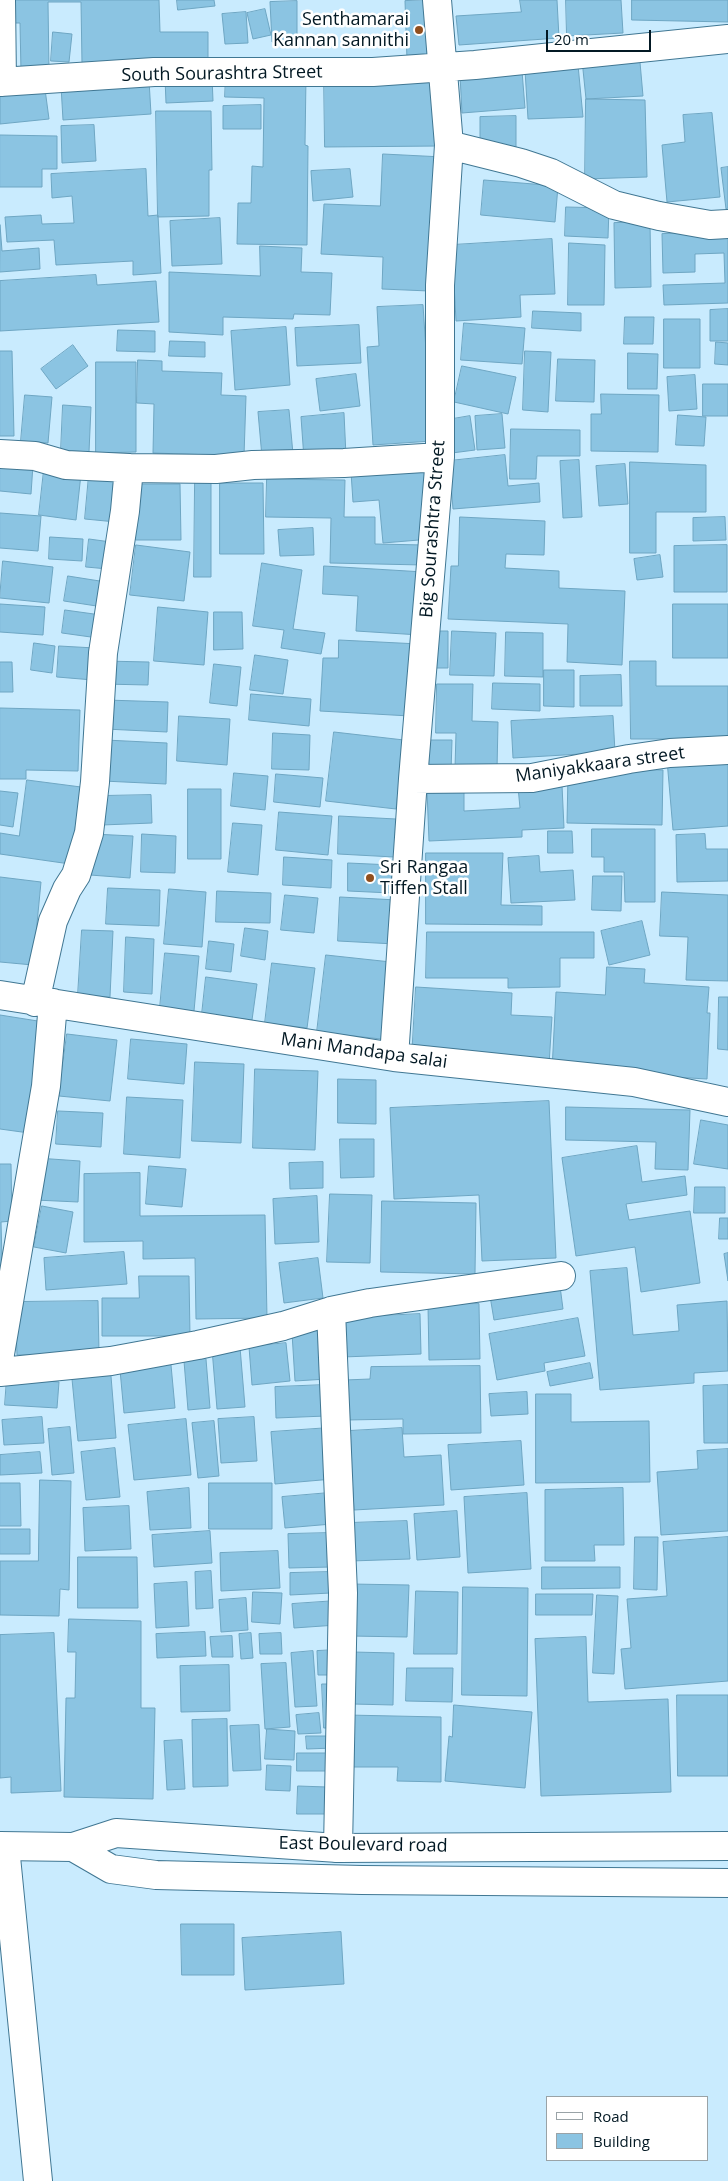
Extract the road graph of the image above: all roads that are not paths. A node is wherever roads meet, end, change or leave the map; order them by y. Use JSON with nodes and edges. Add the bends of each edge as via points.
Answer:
{"nodes":[{"id":1,"x":1,"y":0,"type":"edge"},
{"id":2,"x":436,"y":0,"type":"edge"},
{"id":3,"x":728,"y":39,"type":"edge"},
{"id":4,"x":443,"y":66,"type":"junction"},
{"id":5,"x":1,"y":82,"type":"edge"},
{"id":6,"x":449,"y":145,"type":"junction"},
{"id":7,"x":728,"y":224,"type":"edge"},
{"id":8,"x":0,"y":454,"type":"edge"},
{"id":9,"x":440,"y":457,"type":"junction"},
{"id":10,"x":128,"y":468,"type":"junction"},
{"id":11,"x":728,"y":750,"type":"edge"},
{"id":12,"x":412,"y":779,"type":"junction"},
{"id":13,"x":0,"y":995,"type":"edge"},
{"id":14,"x":44,"y":1002,"type":"junction"},
{"id":15,"x":394,"y":1057,"type":"junction"},
{"id":16,"x":728,"y":1102,"type":"edge"},
{"id":17,"x":561,"y":1276,"type":"dead end"},
{"id":18,"x":331,"y":1311,"type":"junction"},
{"id":19,"x":3,"y":1313,"type":"edge"},
{"id":20,"x":0,"y":1354,"type":"edge"},
{"id":21,"x":0,"y":1372,"type":"edge"},
{"id":22,"x":728,"y":1846,"type":"edge"},
{"id":23,"x":2,"y":1847,"type":"edge"},
{"id":24,"x":73,"y":1847,"type":"junction"},
{"id":25,"x":338,"y":1848,"type":"junction"},
{"id":26,"x":728,"y":1883,"type":"edge"},
{"id":27,"x":38,"y":2181,"type":"edge"}],
"edges":[{"from":1,"to":5,"type":"street"},
{"from":2,"to":4,"type":"street","name":"Big Sourashtra Street"},
{"from":3,"to":4,"type":"street","name":"South Sourashtra Street"},
{"from":4,"to":5,"type":"street","name":"South Sourashtra Street","via":[[373,72],[154,72]]},
{"from":4,"to":6,"type":"street","name":"Big Sourashtra Street"},
{"from":6,"to":7,"type":"street","via":[[551,173],[614,205],[668,218],[710,225]]},
{"from":6,"to":9,"type":"street","name":"Big Sourashtra Street","via":[[440,285]]},
{"from":8,"to":10,"type":"street","via":[[35,456],[66,465]]},
{"from":9,"to":10,"type":"street","via":[[216,469]]},
{"from":9,"to":12,"type":"street","name":"Big Sourashtra Street"},
{"from":10,"to":14,"type":"street","via":[[125,511],[103,653],[89,833],[76,875],[53,921]]},
{"from":11,"to":12,"type":"street","name":"Maniyakkaara street","via":[[670,753],[532,778]]},
{"from":12,"to":15,"type":"street","name":"Big Sourashtra Street"},
{"from":13,"to":14,"type":"street","name":"Mani Mandapa salai"},
{"from":14,"to":15,"type":"street","name":"Mani Mandapa salai"},
{"from":14,"to":19,"type":"street","via":[[46,1086]]},
{"from":15,"to":16,"type":"street","name":"Mani Mandapa salai","via":[[634,1082]]},
{"from":17,"to":18,"type":"street"},
{"from":18,"to":21,"type":"street","via":[[283,1326],[198,1345],[111,1361]]},
{"from":18,"to":25,"type":"street","via":[[343,1593]]},
{"from":19,"to":20,"type":"street"},
{"from":22,"to":25,"type":"street","name":"East Boulevard road"},
{"from":23,"to":24,"type":"street","name":"East Boulevard road"},
{"from":23,"to":27,"type":"street"},
{"from":24,"to":25,"type":"street","name":"East Boulevard road","via":[[116,1832]]},
{"from":24,"to":26,"type":"street","via":[[111,1869],[156,1875]]}]}
